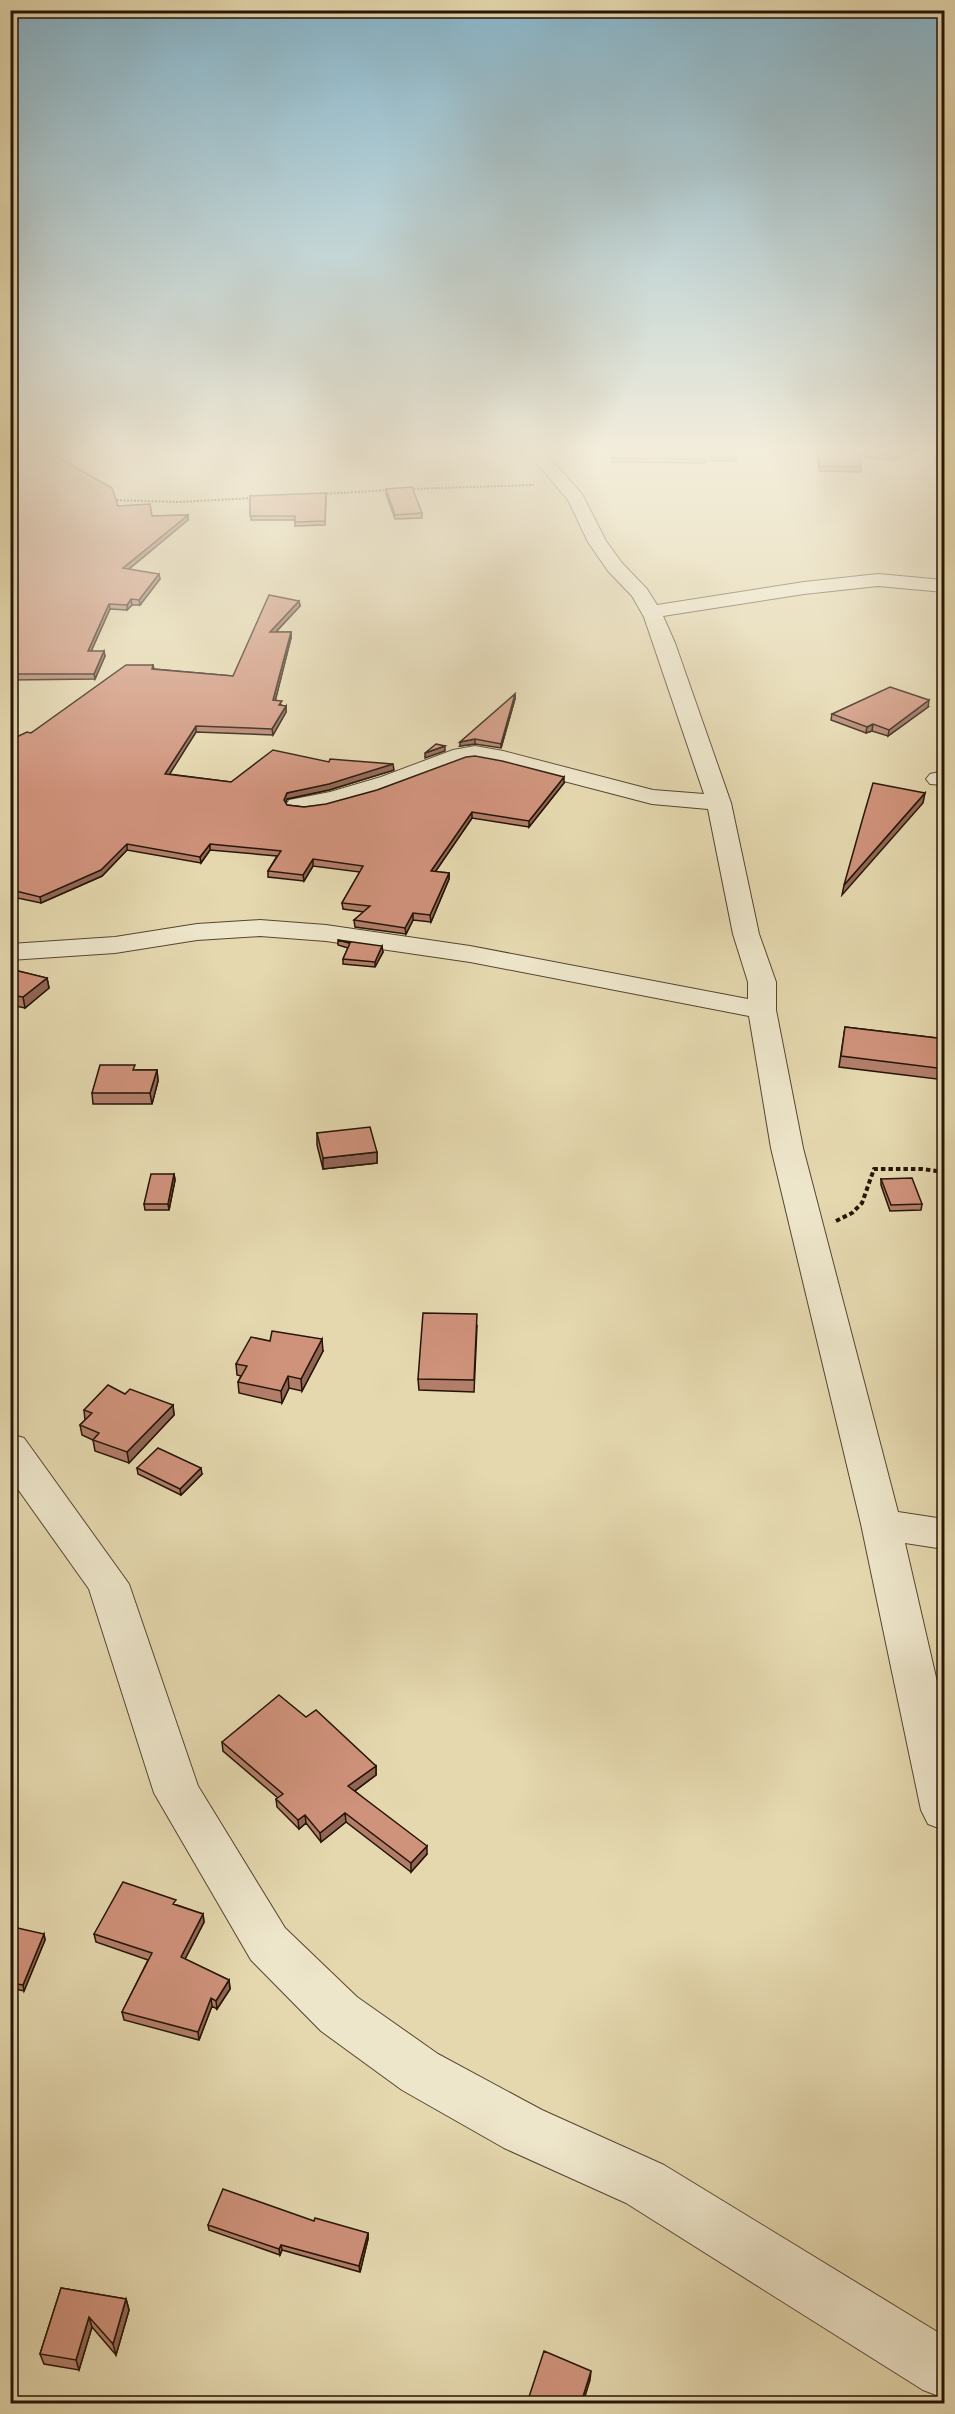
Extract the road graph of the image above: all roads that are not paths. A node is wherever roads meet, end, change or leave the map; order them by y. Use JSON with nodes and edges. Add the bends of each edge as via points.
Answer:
{"nodes":[{"id":1,"x":615,"y":567,"type":"edge"},
{"id":2,"x":945,"y":586,"type":"edge"},
{"id":3,"x":651,"y":612,"type":"junction"},
{"id":4,"x":719,"y":803,"type":"junction"},
{"id":5,"x":298,"y":805,"type":"edge"},
{"id":6,"x":10,"y":952,"type":"edge"},
{"id":7,"x":762,"y":1010,"type":"junction"},
{"id":8,"x":10,"y":1448,"type":"edge"},
{"id":9,"x":881,"y":1524,"type":"junction"},
{"id":10,"x":945,"y":1534,"type":"edge"},
{"id":11,"x":945,"y":1810,"type":"edge"},
{"id":12,"x":945,"y":2369,"type":"edge"}],
"edges":[{"from":1,"to":3,"type":"street","via":[[640,593]]},
{"from":2,"to":3,"type":"street","via":[[878,580]]},
{"from":3,"to":4,"type":"street","via":[[666,643]]},
{"from":4,"to":5,"type":"street","via":[[652,797],[474,753],[389,782]]},
{"from":4,"to":7,"type":"street","via":[[746,934],[762,982]]},
{"from":6,"to":7,"type":"street","via":[[115,945],[197,932],[260,928],[326,933],[470,954]]},
{"from":7,"to":9,"type":"street","via":[[787,1148]]},
{"from":8,"to":12,"type":"street","via":[[108,1584],[177,1793],[268,1944],[339,2014],[420,2072],[523,2129],[645,2184]]},
{"from":9,"to":10,"type":"street"},
{"from":9,"to":11,"type":"street"}]}
